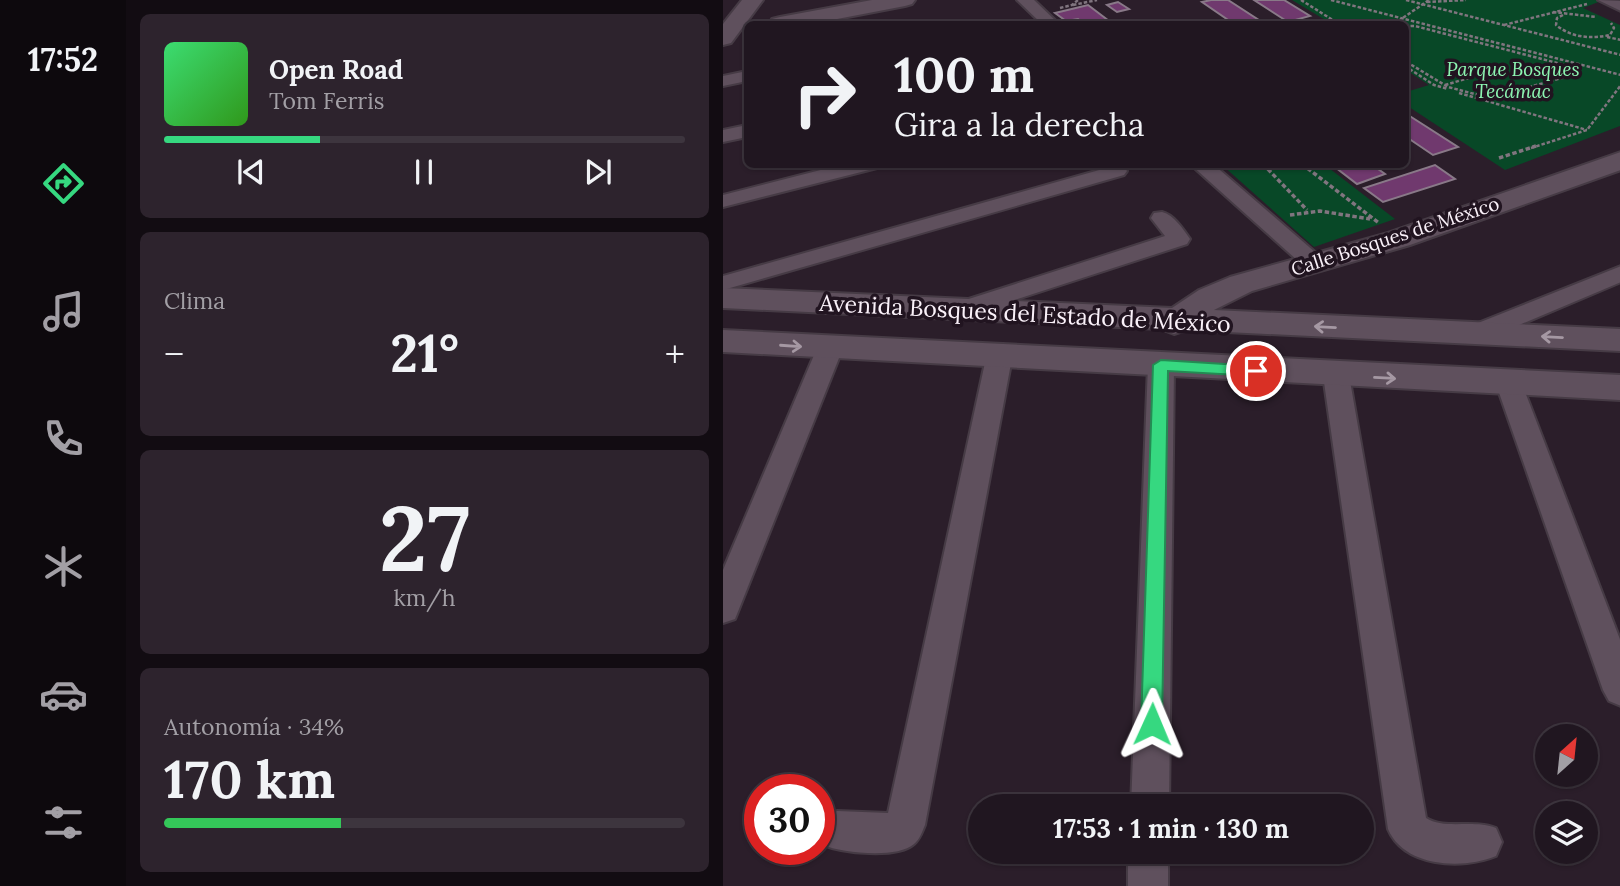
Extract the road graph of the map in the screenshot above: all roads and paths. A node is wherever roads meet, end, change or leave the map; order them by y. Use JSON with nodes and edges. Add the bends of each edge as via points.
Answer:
{"nodes":[{"id":1,"x":751,"y":0,"type":"edge"},
{"id":2,"x":905,"y":0,"type":"edge"},
{"id":3,"x":1025,"y":0,"type":"edge"},
{"id":4,"x":1097,"y":0,"type":"edge"},
{"id":5,"x":1301,"y":0,"type":"edge"},
{"id":6,"x":1331,"y":0,"type":"edge"},
{"id":7,"x":1406,"y":0,"type":"edge"},
{"id":8,"x":1466,"y":0,"type":"edge"},
{"id":9,"x":1606,"y":0,"type":"edge"},
{"id":10,"x":1425,"y":2,"type":"edge"},
{"id":11,"x":1584,"y":3,"type":"dead end"},
{"id":12,"x":723,"y":5,"type":"edge"},
{"id":13,"x":1072,"y":5,"type":"dead end"},
{"id":14,"x":1620,"y":6,"type":"edge"},
{"id":15,"x":1553,"y":12,"type":"junction"},
{"id":16,"x":1563,"y":15,"type":"junction"},
{"id":17,"x":1599,"y":17,"type":"dead end"},
{"id":18,"x":1402,"y":19,"type":"junction"},
{"id":19,"x":1606,"y":20,"type":"dead end"},
{"id":20,"x":796,"y":21,"type":"edge"},
{"id":21,"x":1048,"y":21,"type":"edge"},
{"id":22,"x":1334,"y":21,"type":"edge"},
{"id":23,"x":1399,"y":21,"type":"edge"},
{"id":24,"x":1409,"y":25,"type":"edge"},
{"id":25,"x":1503,"y":25,"type":"junction"},
{"id":26,"x":744,"y":32,"type":"edge"},
{"id":27,"x":723,"y":37,"type":"edge"},
{"id":28,"x":1603,"y":37,"type":"junction"},
{"id":29,"x":1620,"y":40,"type":"edge"},
{"id":30,"x":1510,"y":49,"type":"junction"},
{"id":31,"x":1620,"y":55,"type":"edge"},
{"id":32,"x":1409,"y":64,"type":"edge"},
{"id":33,"x":1455,"y":67,"type":"dead end"},
{"id":34,"x":1409,"y":69,"type":"edge"},
{"id":35,"x":1620,"y":75,"type":"edge"},
{"id":36,"x":744,"y":77,"type":"edge"},
{"id":37,"x":723,"y":81,"type":"edge"},
{"id":38,"x":1620,"y":85,"type":"edge"},
{"id":39,"x":1446,"y":87,"type":"junction"},
{"id":40,"x":1497,"y":98,"type":"junction"},
{"id":41,"x":1499,"y":106,"type":"junction"},
{"id":42,"x":1587,"y":130,"type":"junction"},
{"id":43,"x":744,"y":132,"type":"edge"},
{"id":44,"x":723,"y":136,"type":"edge"},
{"id":45,"x":1499,"y":158,"type":"dead end"},
{"id":46,"x":1620,"y":160,"type":"edge"},
{"id":47,"x":854,"y":168,"type":"edge"},
{"id":48,"x":1204,"y":168,"type":"edge"},
{"id":49,"x":1267,"y":168,"type":"edge"},
{"id":50,"x":1307,"y":168,"type":"edge"},
{"id":51,"x":1120,"y":173,"type":"edge"},
{"id":52,"x":723,"y":201,"type":"edge"},
{"id":53,"x":1307,"y":210,"type":"junction"},
{"id":54,"x":1162,"y":218,"type":"dead end"},
{"id":55,"x":1375,"y":220,"type":"junction"},
{"id":56,"x":1265,"y":222,"type":"junction"},
{"id":57,"x":1399,"y":239,"type":"junction"},
{"id":58,"x":1315,"y":264,"type":"junction"},
{"id":59,"x":1620,"y":273,"type":"edge"},
{"id":60,"x":723,"y":283,"type":"edge"},
{"id":61,"x":723,"y":298,"type":"edge"},
{"id":62,"x":959,"y":310,"type":"junction"},
{"id":63,"x":1040,"y":314,"type":"junction"},
{"id":64,"x":1097,"y":316,"type":"junction"},
{"id":65,"x":1175,"y":321,"type":"junction"},
{"id":66,"x":1477,"y":333,"type":"junction"},
{"id":67,"x":1620,"y":340,"type":"edge"},
{"id":68,"x":723,"y":341,"type":"edge"},
{"id":69,"x":830,"y":348,"type":"junction"},
{"id":70,"x":1012,"y":358,"type":"junction"},
{"id":71,"x":1096,"y":360,"type":"junction"},
{"id":72,"x":1161,"y":365,"type":"junction"},
{"id":73,"x":1336,"y":375,"type":"junction"},
{"id":74,"x":1509,"y":384,"type":"junction"},
{"id":75,"x":1620,"y":388,"type":"edge"},
{"id":76,"x":723,"y":609,"type":"edge"},
{"id":77,"x":1620,"y":690,"type":"edge"},
{"id":78,"x":1149,"y":794,"type":"edge"},
{"id":79,"x":837,"y":831,"type":"dead end"},
{"id":80,"x":1482,"y":842,"type":"dead end"},
{"id":81,"x":1148,"y":864,"type":"edge"},
{"id":82,"x":1148,"y":886,"type":"edge"}],
"edges":[{"from":1,"to":12,"type":"street"},
{"from":1,"to":27,"type":"street"},
{"from":2,"to":20,"type":"street"},
{"from":3,"to":21,"type":"street"},
{"from":4,"to":13,"type":"path"},
{"from":5,"to":22,"type":"path"},
{"from":6,"to":18,"type":"path"},
{"from":7,"to":10,"type":"path"},
{"from":8,"to":10,"type":"path"},
{"from":9,"to":14,"type":"street"},
{"from":10,"to":18,"type":"path"},
{"from":10,"to":25,"type":"path"},
{"from":11,"to":15,"type":"path"},
{"from":15,"to":16,"type":"path"},
{"from":15,"to":25,"type":"path"},
{"from":16,"to":17,"type":"path"},
{"from":16,"to":28,"type":"path","via":[[1555,21],[1559,29]]},
{"from":18,"to":23,"type":"path"},
{"from":18,"to":30,"type":"path"},
{"from":19,"to":28,"type":"path","via":[[1614,32]]},
{"from":24,"to":30,"type":"path"},
{"from":25,"to":31,"type":"path"},
{"from":26,"to":27,"type":"street"},
{"from":28,"to":29,"type":"path"},
{"from":30,"to":35,"type":"path"},
{"from":30,"to":40,"type":"path","via":[[1570,67],[1572,74]]},
{"from":32,"to":39,"type":"path"},
{"from":33,"to":39,"type":"path","via":[[1472,77]]},
{"from":34,"to":39,"type":"path"},
{"from":36,"to":37,"type":"street"},
{"from":38,"to":42,"type":"path"},
{"from":39,"to":40,"type":"path"},
{"from":39,"to":41,"type":"path"},
{"from":40,"to":41,"type":"path"},
{"from":41,"to":42,"type":"path"},
{"from":42,"to":45,"type":"path"},
{"from":43,"to":44,"type":"street"},
{"from":46,"to":57,"type":"street","name":"Calle Bosques de México"},
{"from":47,"to":52,"type":"street"},
{"from":48,"to":56,"type":"street"},
{"from":49,"to":53,"type":"path"},
{"from":50,"to":55,"type":"path"},
{"from":51,"to":60,"type":"street"},
{"from":53,"to":55,"type":"path"},
{"from":53,"to":56,"type":"path"},
{"from":54,"to":62,"type":"street","via":[[1179,239]]},
{"from":55,"to":57,"type":"path"},
{"from":56,"to":58,"type":"street"},
{"from":57,"to":58,"type":"street","name":"Calle Bosques de México"},
{"from":58,"to":65,"type":"street","name":"Calle Bosques de México","via":[[1241,284]]},
{"from":59,"to":66,"type":"street"},
{"from":61,"to":62,"type":"street","name":"Avenida Bosques del Estado de México"},
{"from":62,"to":63,"type":"street","name":"Avenida Bosques del Estado de México"},
{"from":63,"to":64,"type":"street","name":"Avenida Bosques del Estado de México"},
{"from":63,"to":70,"type":"street","via":[[1052,336],[1038,351]]},
{"from":64,"to":65,"type":"street","name":"Avenida Bosques del Estado de México"},
{"from":64,"to":71,"type":"street","via":[[1085,321],[1073,341]]},
{"from":66,"to":65,"type":"street","name":"Avenida Bosques del Estado de México","one_way":true},
{"from":65,"to":72,"type":"street"},
{"from":67,"to":66,"type":"street","name":"Avenida Bosques del Estado de México","one_way":true},
{"from":68,"to":69,"type":"street","name":"Avenida Bosques del Estado de México","one_way":true},
{"from":69,"to":70,"type":"street","name":"Avenida Bosques del Estado de México"},
{"from":69,"to":76,"type":"street"},
{"from":70,"to":71,"type":"street","name":"Avenida Bosques del Estado de México"},
{"from":70,"to":79,"type":"street","via":[[905,825],[890,833]]},
{"from":71,"to":72,"type":"street","name":"Avenida Bosques del Estado de México"},
{"from":72,"to":73,"type":"street","name":"Avenida Bosques del Estado de México"},
{"from":72,"to":78,"type":"street"},
{"from":73,"to":74,"type":"street","name":"Avenida Bosques del Estado de México","one_way":true},
{"from":73,"to":80,"type":"street","via":[[1408,829],[1417,839],[1431,843]]},
{"from":74,"to":75,"type":"street","name":"Avenida Bosques del Estado de México"},
{"from":74,"to":77,"type":"street"},
{"from":81,"to":82,"type":"street"}]}
